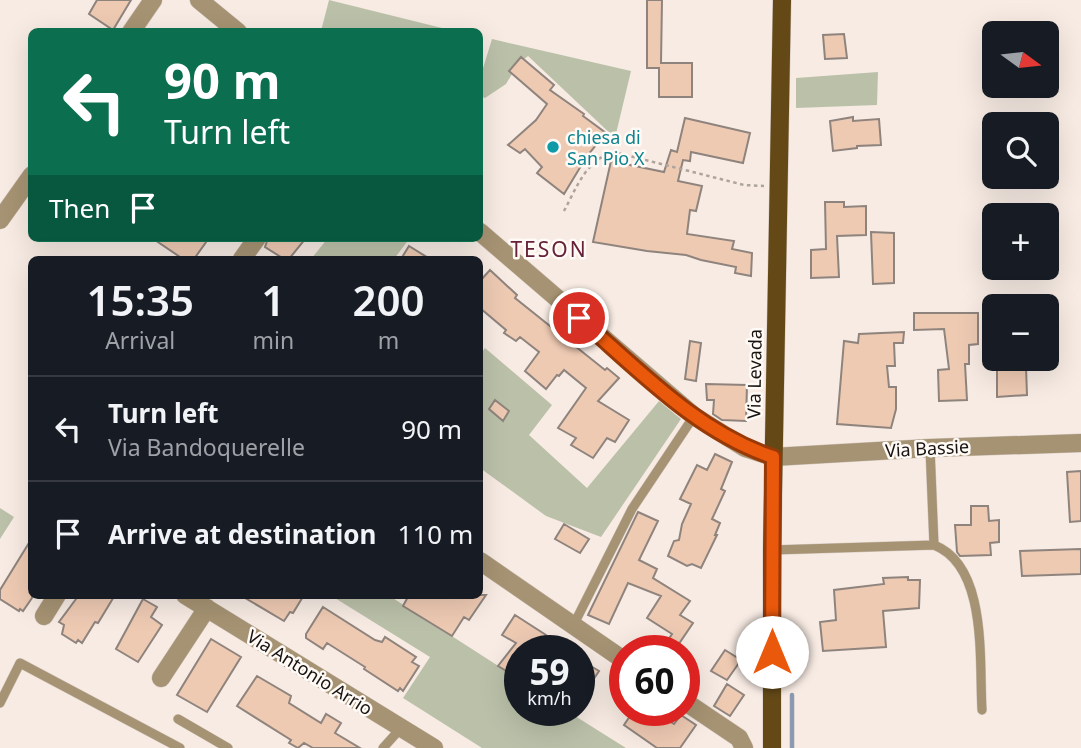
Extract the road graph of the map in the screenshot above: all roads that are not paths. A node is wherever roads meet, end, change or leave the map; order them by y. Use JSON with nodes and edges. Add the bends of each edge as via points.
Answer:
{"nodes":[{"id":1,"x":153,"y":0,"type":"edge"},
{"id":2,"x":199,"y":0,"type":"edge"},
{"id":3,"x":782,"y":0,"type":"edge"},
{"id":4,"x":134,"y":28,"type":"edge"},
{"id":5,"x":233,"y":28,"type":"edge"},
{"id":6,"x":28,"y":181,"type":"edge"},
{"id":7,"x":0,"y":220,"type":"edge"},
{"id":8,"x":483,"y":236,"type":"edge"},
{"id":9,"x":694,"y":416,"type":"junction"},
{"id":10,"x":1081,"y":443,"type":"edge"},
{"id":11,"x":930,"y":447,"type":"junction"},
{"id":12,"x":773,"y":457,"type":"junction"},
{"id":13,"x":934,"y":545,"type":"junction"},
{"id":14,"x":772,"y":550,"type":"junction"},
{"id":15,"x":483,"y":563,"type":"edge"},
{"id":16,"x":55,"y":599,"type":"edge"},
{"id":17,"x":191,"y":599,"type":"edge"},
{"id":18,"x":206,"y":608,"type":"junction"},
{"id":19,"x":44,"y":616,"type":"dead end"},
{"id":20,"x":573,"y":626,"type":"junction"},
{"id":21,"x":609,"y":650,"type":"edge"},
{"id":22,"x":161,"y":678,"type":"dead end"},
{"id":23,"x":0,"y":703,"type":"edge"},
{"id":24,"x":982,"y":709,"type":"dead end"},
{"id":25,"x":700,"y":712,"type":"edge"},
{"id":26,"x":178,"y":719,"type":"dead end"},
{"id":27,"x":401,"y":728,"type":"junction"},
{"id":28,"x":180,"y":748,"type":"edge"},
{"id":29,"x":228,"y":748,"type":"edge"},
{"id":30,"x":383,"y":748,"type":"edge"},
{"id":31,"x":434,"y":748,"type":"edge"},
{"id":32,"x":744,"y":748,"type":"edge"},
{"id":33,"x":772,"y":748,"type":"edge"}],
"edges":[{"from":1,"to":4,"type":"street"},
{"from":2,"to":5,"type":"street"},
{"from":3,"to":12,"type":"main road","name":"Via Levada"},
{"from":6,"to":7,"type":"street"},
{"from":8,"to":9,"type":"street"},
{"from":9,"to":12,"type":"street","via":[[745,448]]},
{"from":9,"to":20,"type":"lane","via":[[632,509]]},
{"from":10,"to":11,"type":"street","name":"Via Bassie"},
{"from":11,"to":12,"type":"street","name":"Via Bassie"},
{"from":11,"to":13,"type":"lane"},
{"from":12,"to":14,"type":"main road","name":"Via Levada"},
{"from":13,"to":14,"type":"lane"},
{"from":13,"to":24,"type":"lane","via":[[962,566],[977,606]]},
{"from":14,"to":33,"type":"main road","name":"Via Levada"},
{"from":15,"to":20,"type":"street"},
{"from":16,"to":19,"type":"street"},
{"from":17,"to":18,"type":"street","name":"Via Antonio Arrio"},
{"from":18,"to":22,"type":"street"},
{"from":18,"to":27,"type":"street","name":"Via Antonio Arrio"},
{"from":20,"to":21,"type":"street"},
{"from":23,"to":28,"type":"lane","via":[[20,663]]},
{"from":25,"to":32,"type":"street","via":[[739,738]]},
{"from":26,"to":29,"type":"lane"},
{"from":27,"to":30,"type":"lane"},
{"from":27,"to":31,"type":"street","name":"Via Antonio Arrio"}]}
